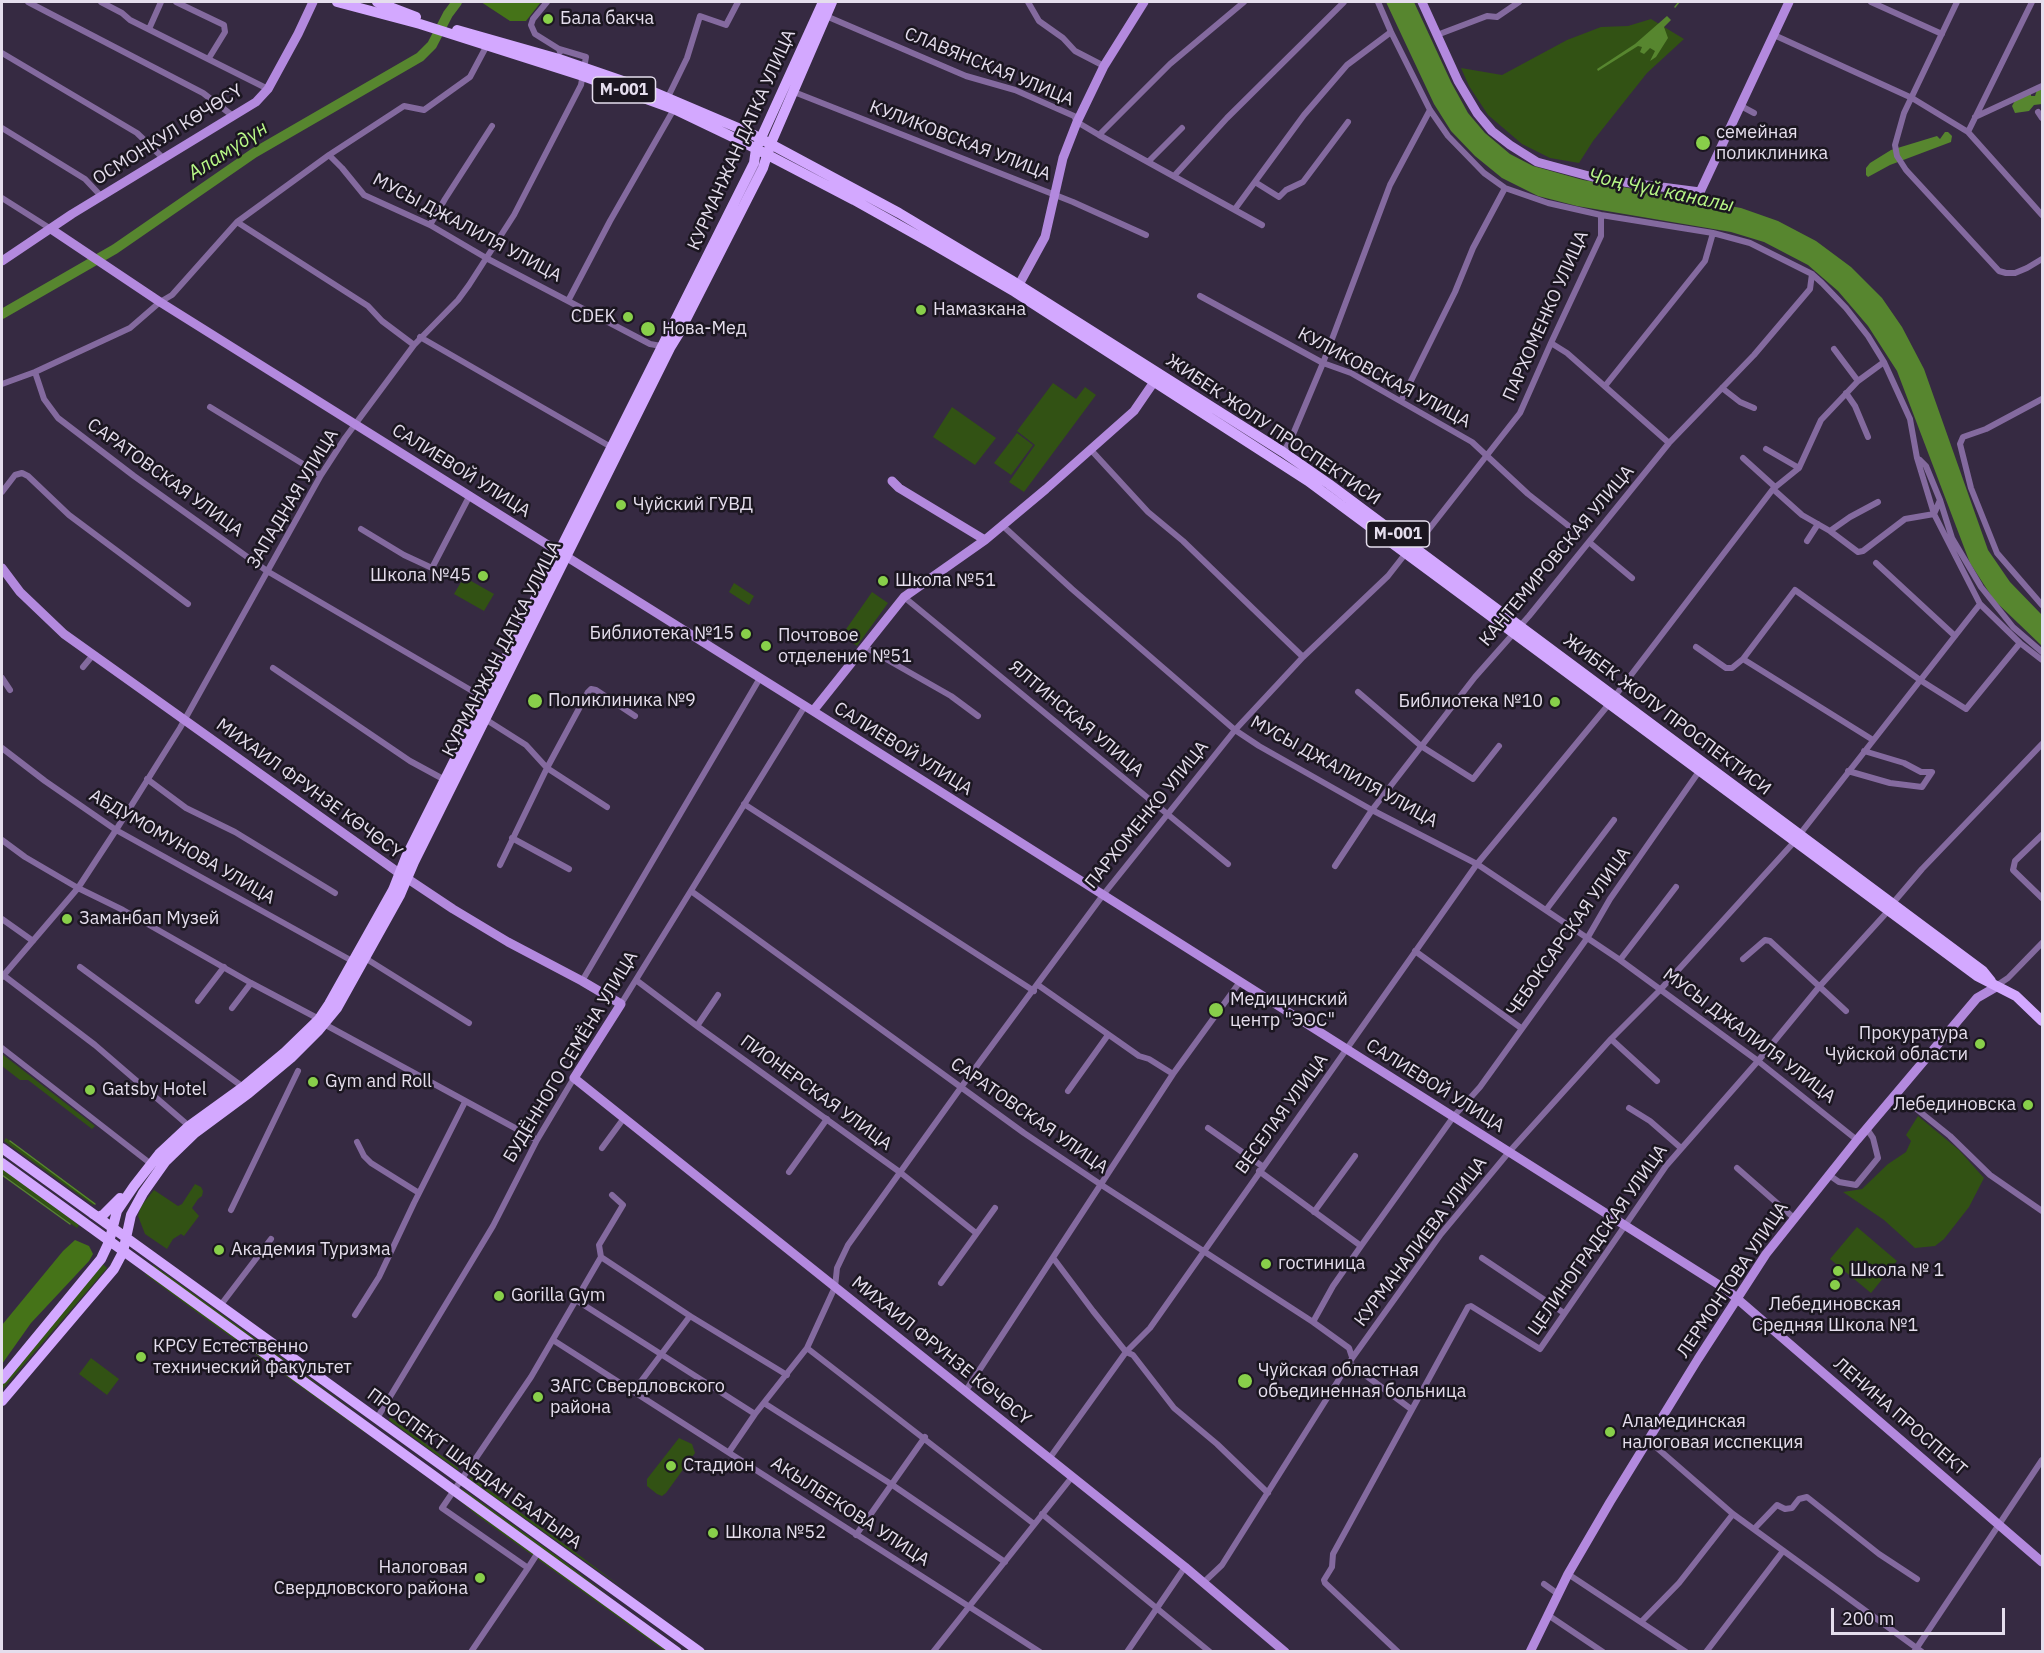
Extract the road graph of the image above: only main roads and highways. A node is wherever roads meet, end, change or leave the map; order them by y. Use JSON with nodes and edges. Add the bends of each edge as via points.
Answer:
{"nodes":[{"id":1,"x":314,"y":2,"type":"edge"},
{"id":2,"x":337,"y":2,"type":"edge"},
{"id":3,"x":378,"y":2,"type":"edge"},
{"id":4,"x":823,"y":2,"type":"edge"},
{"id":5,"x":832,"y":2,"type":"edge"},
{"id":6,"x":1144,"y":2,"type":"edge"},
{"id":7,"x":1422,"y":2,"type":"edge"},
{"id":8,"x":1789,"y":2,"type":"edge"},
{"id":9,"x":420,"y":22,"type":"junction"},
{"id":10,"x":458,"y":34,"type":"junction"},
{"id":11,"x":584,"y":71,"type":"junction"},
{"id":12,"x":764,"y":146,"type":"junction"},
{"id":13,"x":51,"y":229,"type":"junction"},
{"id":14,"x":2,"y":261,"type":"edge"},
{"id":15,"x":1017,"y":289,"type":"junction"},
{"id":16,"x":1157,"y":378,"type":"junction"},
{"id":17,"x":891,"y":481,"type":"dead end"},
{"id":18,"x":985,"y":540,"type":"junction"},
{"id":19,"x":563,"y":554,"type":"junction"},
{"id":20,"x":2,"y":568,"type":"edge"},
{"id":21,"x":809,"y":709,"type":"junction"},
{"id":22,"x":403,"y":876,"type":"junction"},
{"id":23,"x":1996,"y":987,"type":"junction"},
{"id":24,"x":621,"y":1004,"type":"joint"},
{"id":25,"x":321,"y":1021,"type":"junction"},
{"id":26,"x":2043,"y":1021,"type":"edge"},
{"id":27,"x":574,"y":1078,"type":"joint"},
{"id":28,"x":2,"y":1148,"type":"edge"},
{"id":29,"x":2,"y":1163,"type":"edge"},
{"id":30,"x":134,"y":1186,"type":"junction"},
{"id":31,"x":93,"y":1214,"type":"junction"},
{"id":32,"x":112,"y":1229,"type":"junction"},
{"id":33,"x":127,"y":1239,"type":"junction"},
{"id":34,"x":109,"y":1242,"type":"junction"},
{"id":35,"x":123,"y":1252,"type":"junction"},
{"id":36,"x":1737,"y":1297,"type":"junction"},
{"id":37,"x":2,"y":1379,"type":"edge"},
{"id":38,"x":2,"y":1401,"type":"edge"},
{"id":39,"x":2043,"y":1562,"type":"edge"},
{"id":40,"x":676,"y":1652,"type":"edge"},
{"id":41,"x":700,"y":1652,"type":"edge"},
{"id":42,"x":1285,"y":1652,"type":"edge"},
{"id":43,"x":1530,"y":1652,"type":"edge"}],
"edges":[{"from":1,"to":13,"type":"main road","name":"ОСМОНКУЛ КӨЧӨСҮ","via":[[268,88],[256,102]]},
{"from":2,"to":9,"type":"main road","number":"М-001"},
{"from":3,"to":9,"type":"main road","number":"М-001"},
{"from":4,"to":12,"type":"main road","name":"КУРМАНЖАН ДАТКА УЛИЦА"},
{"from":5,"to":12,"type":"main road","name":"КУРМАНЖАН ДАТКА УЛИЦА","via":[[794,92]]},
{"from":6,"to":15,"type":"main road","via":[[1104,66],[1077,122],[1063,159],[1045,237]]},
{"from":7,"to":8,"type":"main road","via":[[1458,81],[1477,112],[1492,130],[1537,162],[1600,179],[1700,192]]},
{"from":9,"to":10,"type":"main road","number":"М-001"},
{"from":10,"to":11,"type":"main road","number":"М-001","via":[[486,46]]},
{"from":10,"to":11,"type":"main road","number":"М-001","via":[[559,54]]},
{"from":11,"to":12,"type":"main road","number":"М-001"},
{"from":11,"to":12,"type":"main road","number":"М-001","via":[[668,97]]},
{"from":12,"to":15,"type":"main road","name":"ЖИБЕК ЖОЛУ ПРОСПЕКТИСИ","number":"М-001"},
{"from":12,"to":19,"type":"main road","name":"КУРМАНЖАН ДАТКА УЛИЦА","via":[[611,447]]},
{"from":12,"to":19,"type":"main road","name":"КУРМАНЖАН ДАТКА УЛИЦА","via":[[763,168]]},
{"from":13,"to":14,"type":"main road","name":"ОСМОНКУЛ КӨЧӨСҮ"},
{"from":13,"to":19,"type":"main road","name":"САЛИЕВОЙ УЛИЦА","via":[[160,302]]},
{"from":15,"to":16,"type":"main road","name":"ЖИБЕК ЖОЛУ ПРОСПЕКТИСИ","number":"М-001"},
{"from":16,"to":18,"type":"main road","name":"БУДЁННОГО СЕМЁНА УЛИЦА","via":[[1134,411]]},
{"from":16,"to":23,"type":"main road","name":"ЖИБЕК ЖОЛУ ПРОСПЕКТИСИ","number":"М-001","via":[[1281,457],[1410,550]]},
{"from":17,"to":18,"type":"main road"},
{"from":18,"to":21,"type":"main road","name":"БУДЁННОГО СЕМЁНА УЛИЦА","via":[[904,597]]},
{"from":19,"to":21,"type":"main road","name":"САЛИЕВОЙ УЛИЦА"},
{"from":19,"to":22,"type":"main road","name":"КУРМАНЖАН ДАТКА УЛИЦА","via":[[485,719]]},
{"from":19,"to":22,"type":"main road","name":"КУРМАНЖАН ДАТКА УЛИЦА","via":[[406,857]]},
{"from":20,"to":22,"type":"main road","name":"МИХАИЛ ФРУНЗЕ КӨЧӨСҮ","via":[[40,613],[93,655]]},
{"from":21,"to":36,"type":"main road","name":"САЛИЕВОЙ УЛИЦА"},
{"from":22,"to":24,"type":"main road","name":"МИХАИЛ ФРУНЗЕ КӨЧӨСҮ","via":[[508,942]]},
{"from":22,"to":25,"type":"main road","name":"КУРМАНЖАН ДАТКА УЛИЦА"},
{"from":22,"to":25,"type":"main road","name":"КУРМАНЖАН ДАТКА УЛИЦА","via":[[400,895],[337,1008]]},
{"from":23,"to":26,"type":"main road","name":"ЖИБЕК ЖОЛУ ПРОСПЕКТИСИ","number":"М-001","via":[[2016,996]]},
{"from":23,"to":36,"type":"main road","name":"ЛЕРМОНТОВА УЛИЦА","via":[[1977,998],[1857,1140]]},
{"from":24,"to":27,"type":"main road","name":"БУДЁННОГО СЕМЁНА УЛИЦА"},
{"from":25,"to":30,"type":"main road","name":"КУРМАНЖАН ДАТКА УЛИЦА","via":[[243,1087],[189,1126]]},
{"from":25,"to":33,"type":"main road","name":"КУРМАНЖАН ДАТКА УЛИЦА","via":[[270,1076],[195,1133],[165,1162],[131,1215]]},
{"from":27,"to":42,"type":"main road","name":"МИХАИЛ ФРУНЗЕ КӨЧӨСҮ","via":[[1185,1567]]},
{"from":28,"to":31,"type":"main road","name":"ПРОСПЕКТ ШАБДАН БААТЫРА"},
{"from":29,"to":34,"type":"main road","name":"ПРОСПЕКТ ШАБДАН БААТЫРА"},
{"from":30,"to":31,"type":"main road","via":[[104,1215]]},
{"from":30,"to":32,"type":"main road","name":"КУРМАНЖАН ДАТКА УЛИЦА","via":[[117,1211]]},
{"from":31,"to":32,"type":"main road","name":"ПРОСПЕКТ ШАБДАН БААТЫРА"},
{"from":32,"to":33,"type":"main road","name":"ПРОСПЕКТ ШАБДАН БААТЫРА"},
{"from":32,"to":34,"type":"main road","name":"КУРМАНЖАН ДАТКА УЛИЦА"},
{"from":33,"to":35,"type":"main road","name":"КУРМАНЖАН ДАТКА УЛИЦА"},
{"from":33,"to":41,"type":"main road","name":"ПРОСПЕКТ ШАБДАН БААТЫРА"},
{"from":34,"to":35,"type":"main road","name":"ПРОСПЕКТ ШАБДАН БААТЫРА"},
{"from":34,"to":37,"type":"main road","name":"КУРМАНЖАН ДАТКА УЛИЦА","via":[[101,1259]]},
{"from":35,"to":38,"type":"main road","name":"КУРМАНЖАН ДАТКА УЛИЦА","via":[[114,1269]]},
{"from":35,"to":40,"type":"main road","name":"ПРОСПЕКТ ШАБДАН БААТЫРА"},
{"from":36,"to":39,"type":"main road","name":"ЛЕНИНА ПРОСПЕКТ"},
{"from":36,"to":43,"type":"main road","name":"ЛЕРМОНТОВА УЛИЦА","via":[[1568,1574]]}]}
